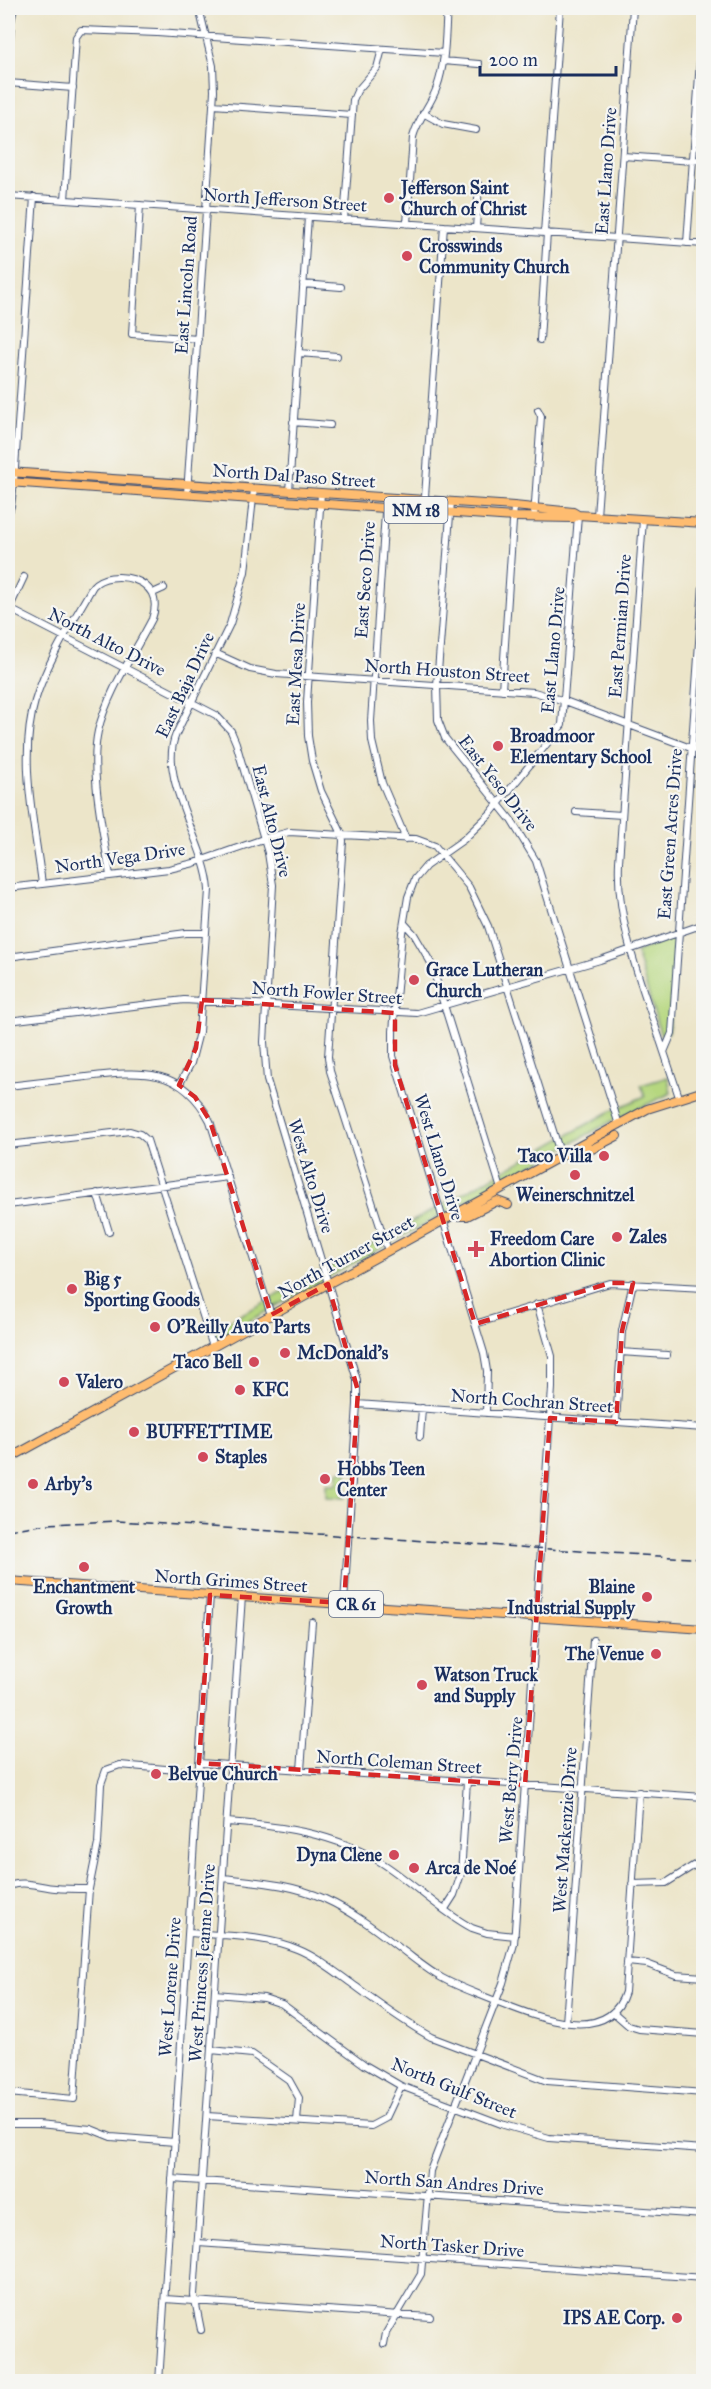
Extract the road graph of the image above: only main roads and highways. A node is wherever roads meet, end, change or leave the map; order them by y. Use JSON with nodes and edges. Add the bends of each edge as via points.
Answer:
{"nodes":[{"id":1,"x":11,"y":472,"type":"edge"},
{"id":2,"x":11,"y":482,"type":"edge"},
{"id":3,"x":534,"y":513,"type":"junction"},
{"id":4,"x":702,"y":523,"type":"edge"},
{"id":5,"x":704,"y":1090,"type":"edge"},
{"id":6,"x":617,"y":1136,"type":"dead end"},
{"id":7,"x":580,"y":1146,"type":"junction"},
{"id":8,"x":508,"y":1205,"type":"dead end"},
{"id":9,"x":455,"y":1216,"type":"junction"},
{"id":10,"x":8,"y":1459,"type":"edge"},
{"id":11,"x":8,"y":1581,"type":"edge"},
{"id":12,"x":704,"y":1629,"type":"edge"}],
"edges":[{"from":1,"to":3,"type":"main road","name":"North Dal Paso Street","number":"NM 18","via":[[514,506]]},
{"from":2,"to":3,"type":"main road","name":"North Dal Paso Street","number":"NM 18","via":[[514,517]]},
{"from":3,"to":4,"type":"main road","name":"North Dal Paso Street","number":"NM 18","via":[[573,512]]},
{"from":5,"to":7,"type":"main road","name":"North Turner Street","via":[[647,1110]]},
{"from":6,"to":7,"type":"main road","via":[[592,1149]]},
{"from":7,"to":9,"type":"main road","name":"North Turner Street"},
{"from":8,"to":9,"type":"main road","via":[[497,1201],[467,1216]]},
{"from":9,"to":10,"type":"main road","name":"North Turner Street"},
{"from":11,"to":12,"type":"main road","name":"North Grimes Street","number":"CR 61"}]}
